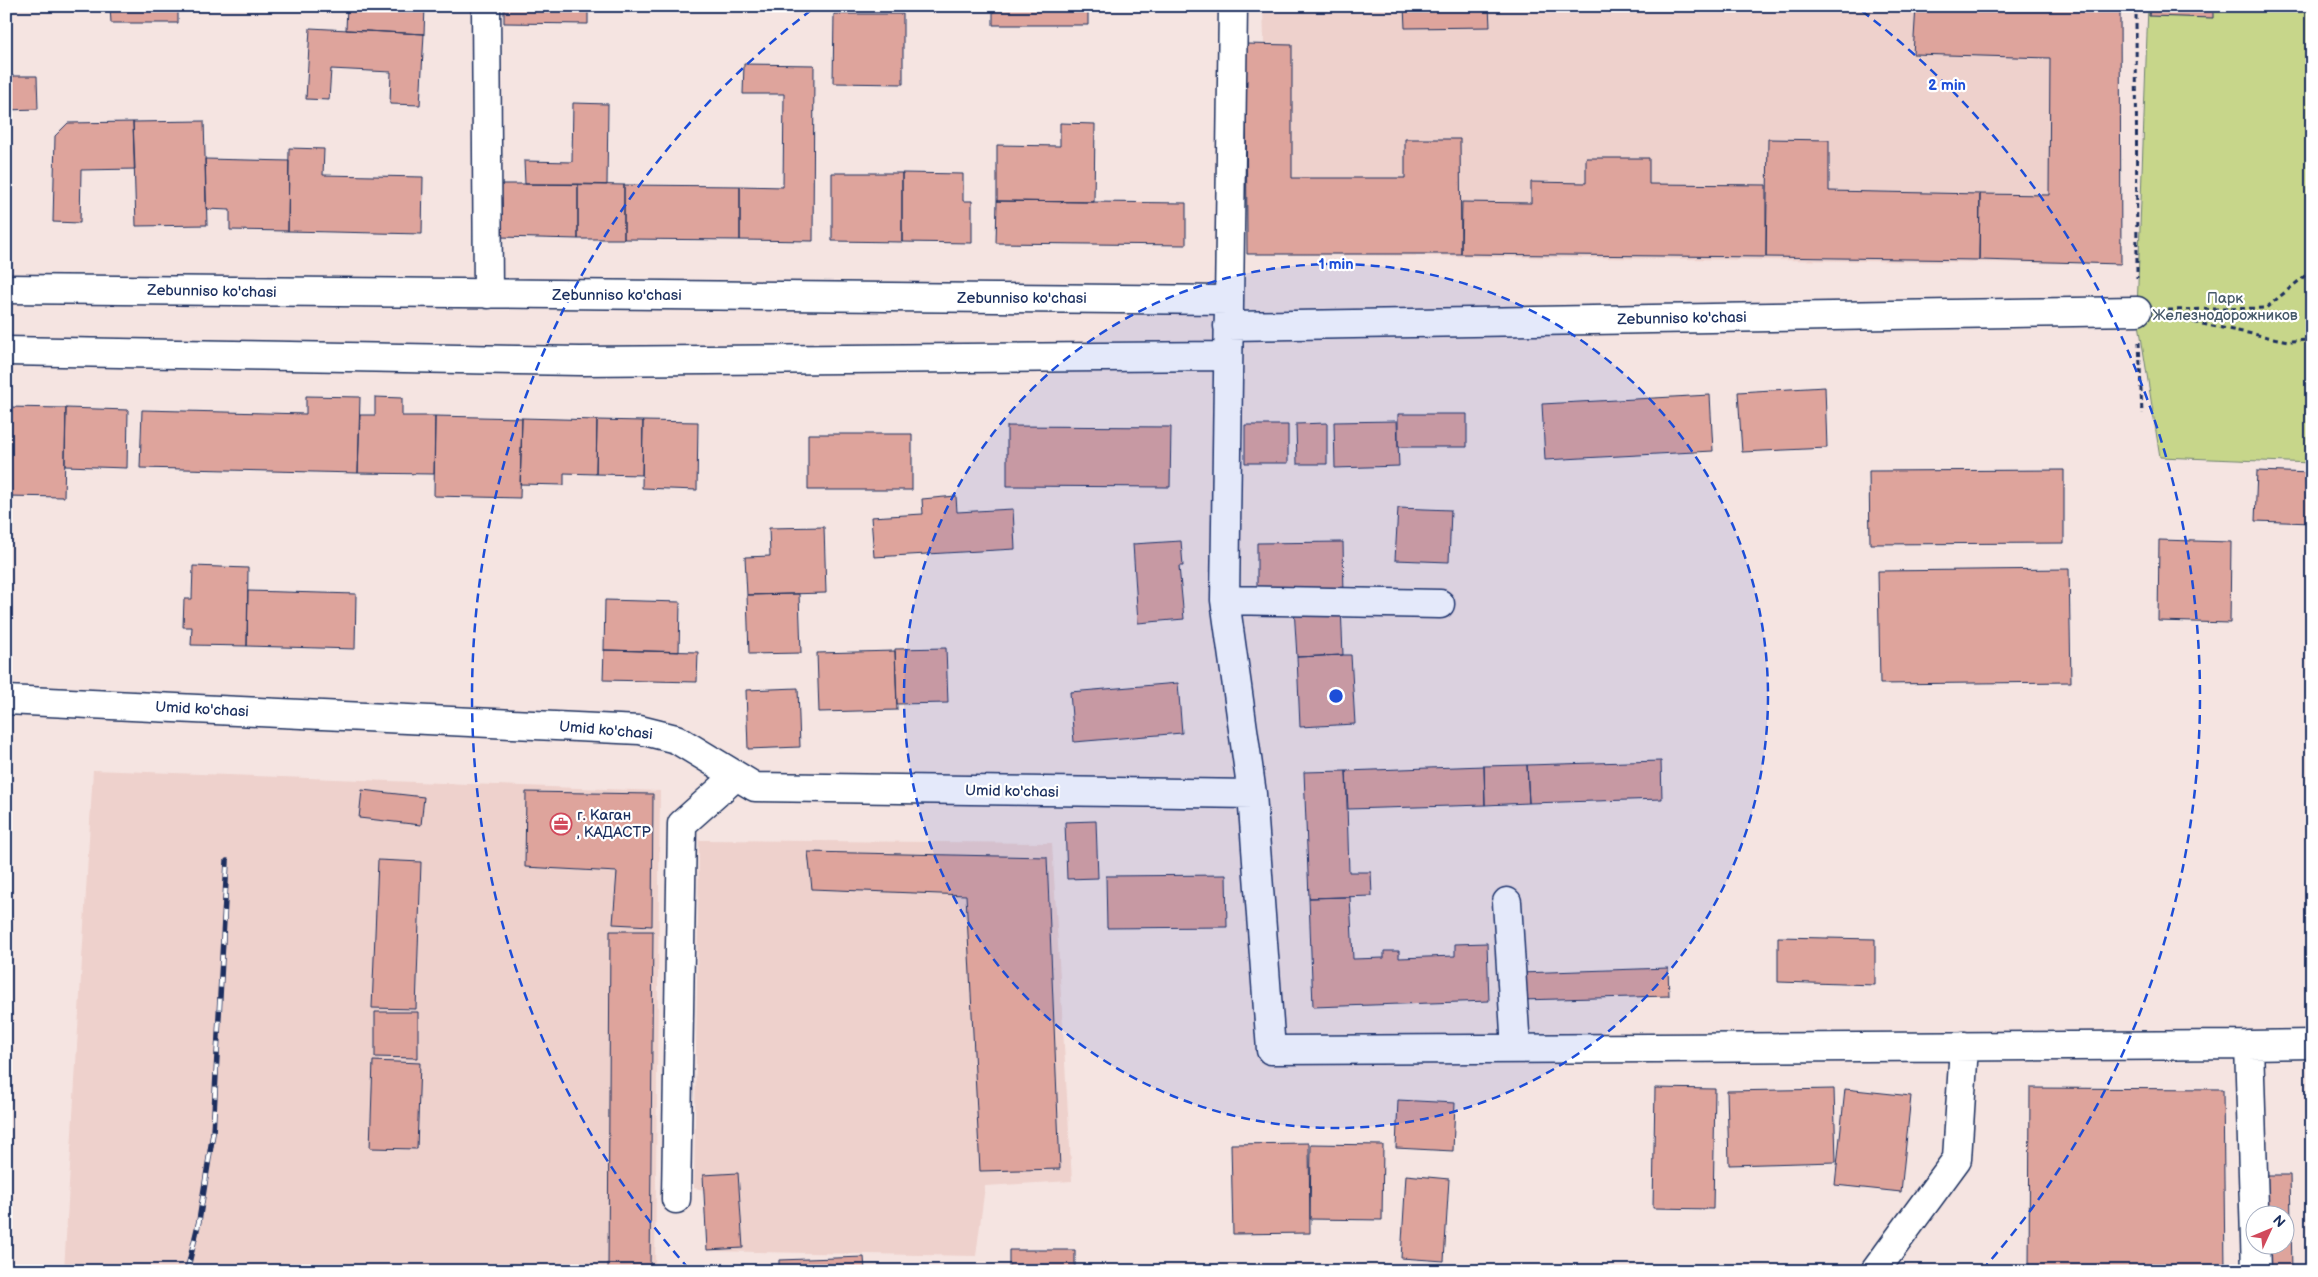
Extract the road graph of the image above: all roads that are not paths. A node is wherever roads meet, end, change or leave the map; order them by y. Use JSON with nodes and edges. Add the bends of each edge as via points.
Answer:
{"nodes":[{"id":1,"x":486,"y":6,"type":"edge"},
{"id":2,"x":1233,"y":6,"type":"edge"},
{"id":3,"x":6,"y":289,"type":"edge"},
{"id":4,"x":488,"y":294,"type":"junction"},
{"id":5,"x":2137,"y":311,"type":"road end"},
{"id":6,"x":1228,"y":313,"type":"junction"},
{"id":7,"x":6,"y":351,"type":"edge"},
{"id":8,"x":1227,"y":356,"type":"junction"},
{"id":9,"x":1225,"y":600,"type":"junction"},
{"id":10,"x":1440,"y":604,"type":"dead end"},
{"id":11,"x":6,"y":700,"type":"edge"},
{"id":12,"x":736,"y":776,"type":"junction"},
{"id":13,"x":1252,"y":794,"type":"junction"},
{"id":14,"x":1507,"y":902,"type":"dead end"},
{"id":15,"x":2312,"y":1044,"type":"edge"},
{"id":16,"x":2249,"y":1045,"type":"junction"},
{"id":17,"x":1964,"y":1046,"type":"junction"},
{"id":18,"x":1516,"y":1048,"type":"junction"},
{"id":19,"x":676,"y":1199,"type":"dead end"},
{"id":20,"x":1875,"y":1271,"type":"edge"},
{"id":21,"x":2256,"y":1271,"type":"edge"}],
"edges":[{"from":1,"to":4,"type":"street"},
{"from":2,"to":6,"type":"street"},
{"from":3,"to":4,"type":"street","name":"Zebunniso ko'chasi"},
{"from":4,"to":6,"type":"street","name":"Zebunniso ko'chasi"},
{"from":5,"to":6,"type":"street","name":"Zebunniso ko'chasi"},
{"from":6,"to":8,"type":"street"},
{"from":7,"to":8,"type":"street","via":[[580,361]]},
{"from":8,"to":9,"type":"street"},
{"from":9,"to":10,"type":"street"},
{"from":9,"to":13,"type":"street"},
{"from":11,"to":12,"type":"street","name":"Umid ko'chasi","via":[[640,730],[676,739]]},
{"from":12,"to":13,"type":"street","name":"Umid ko'chasi","via":[[755,787]]},
{"from":12,"to":19,"type":"street","via":[[682,824]]},
{"from":13,"to":18,"type":"street","via":[[1271,1050]]},
{"from":14,"to":18,"type":"street"},
{"from":15,"to":16,"type":"street"},
{"from":16,"to":17,"type":"street"},
{"from":16,"to":21,"type":"street"},
{"from":17,"to":18,"type":"street"},
{"from":17,"to":20,"type":"street","via":[[1957,1159]]}]}
